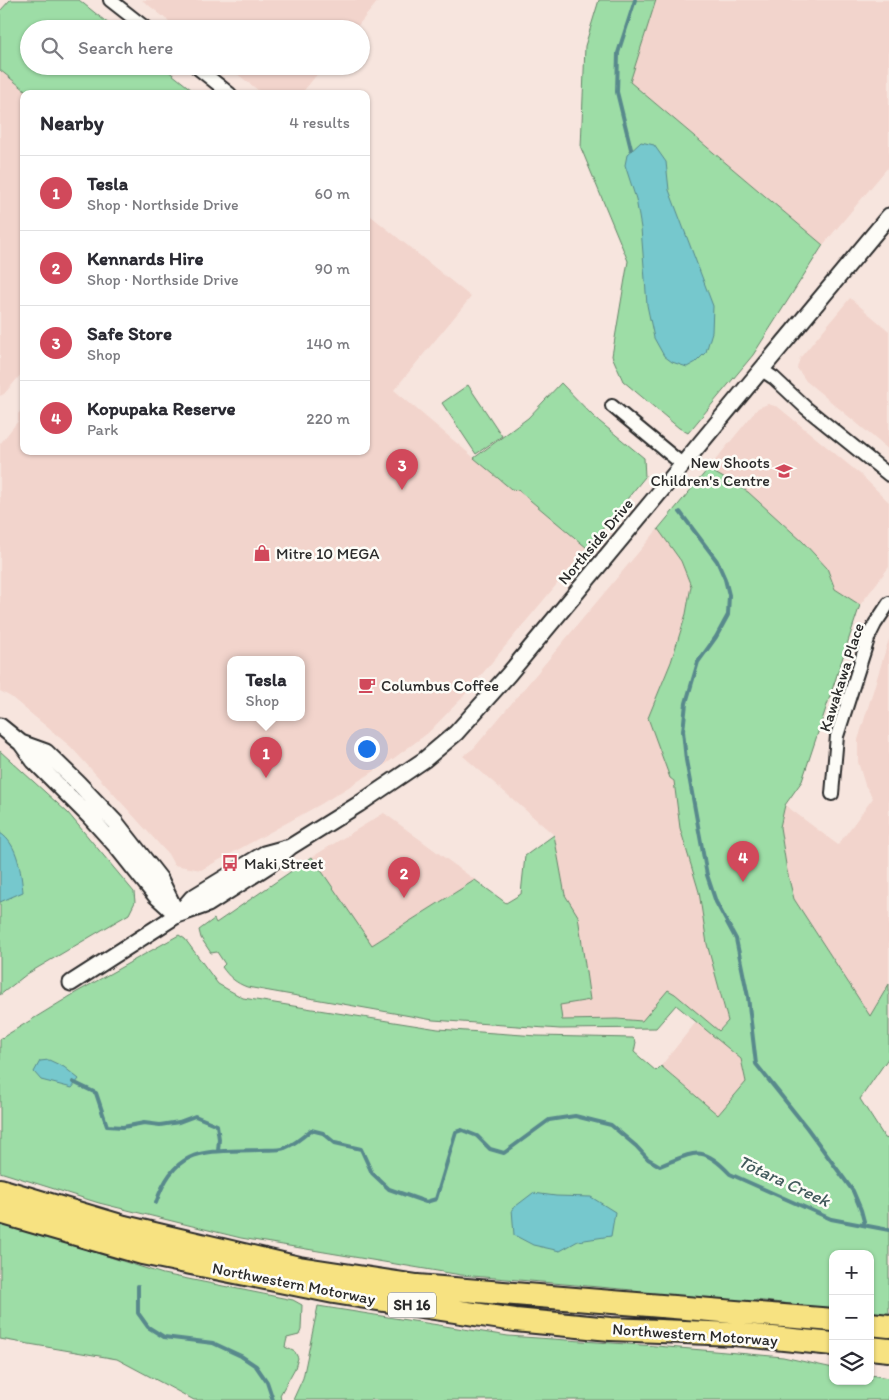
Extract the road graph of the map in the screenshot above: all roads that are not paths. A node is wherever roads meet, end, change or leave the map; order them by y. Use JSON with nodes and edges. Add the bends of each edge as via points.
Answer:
{"nodes":[{"id":1,"x":110,"y":0,"type":"edge"},
{"id":2,"x":136,"y":20,"type":"edge"},
{"id":3,"x":206,"y":75,"type":"edge"},
{"id":4,"x":225,"y":90,"type":"edge"},
{"id":5,"x":889,"y":216,"type":"edge"},
{"id":6,"x":762,"y":370,"type":"junction"},
{"id":7,"x":612,"y":406,"type":"dead end"},
{"id":8,"x":682,"y":464,"type":"junction"},
{"id":9,"x":889,"y":475,"type":"edge"},
{"id":10,"x":889,"y":603,"type":"edge"},
{"id":11,"x":0,"y":726,"type":"edge"},
{"id":12,"x":832,"y":794,"type":"dead end"},
{"id":13,"x":177,"y":915,"type":"junction"},
{"id":14,"x":71,"y":983,"type":"dead end"},
{"id":15,"x":0,"y":1190,"type":"edge"},
{"id":16,"x":0,"y":1212,"type":"edge"},
{"id":17,"x":829,"y":1320,"type":"edge"},
{"id":18,"x":874,"y":1324,"type":"edge"},
{"id":19,"x":889,"y":1326,"type":"edge"},
{"id":20,"x":829,"y":1344,"type":"edge"},
{"id":21,"x":874,"y":1348,"type":"edge"},
{"id":22,"x":889,"y":1350,"type":"edge"}],
"edges":[{"from":1,"to":2,"type":"street"},
{"from":3,"to":4,"type":"street"},
{"from":5,"to":6,"type":"street","name":"Northside Drive"},
{"from":6,"to":8,"type":"street","name":"Northside Drive"},
{"from":6,"to":9,"type":"street"},
{"from":7,"to":8,"type":"street"},
{"from":8,"to":13,"type":"street","name":"Northside Drive","via":[[508,675],[439,749],[351,810],[290,847],[270,865],[208,904]]},
{"from":10,"to":12,"type":"street","name":"Kawakawa Place","via":[[869,636],[841,720]]},
{"from":11,"to":13,"type":"street","via":[[21,743],[46,752],[116,823],[160,879]]},
{"from":13,"to":14,"type":"street","name":"Northside Drive"},
{"from":15,"to":17,"type":"highway","name":"Northwestern Motorway","number":"SH 16","via":[[124,1227],[299,1268],[417,1286]]},
{"from":16,"to":20,"type":"highway","name":"Northwestern Motorway","number":"SH 16","via":[[142,1253],[421,1306],[514,1320]]},
{"from":18,"to":19,"type":"highway"},
{"from":21,"to":22,"type":"highway"}]}
